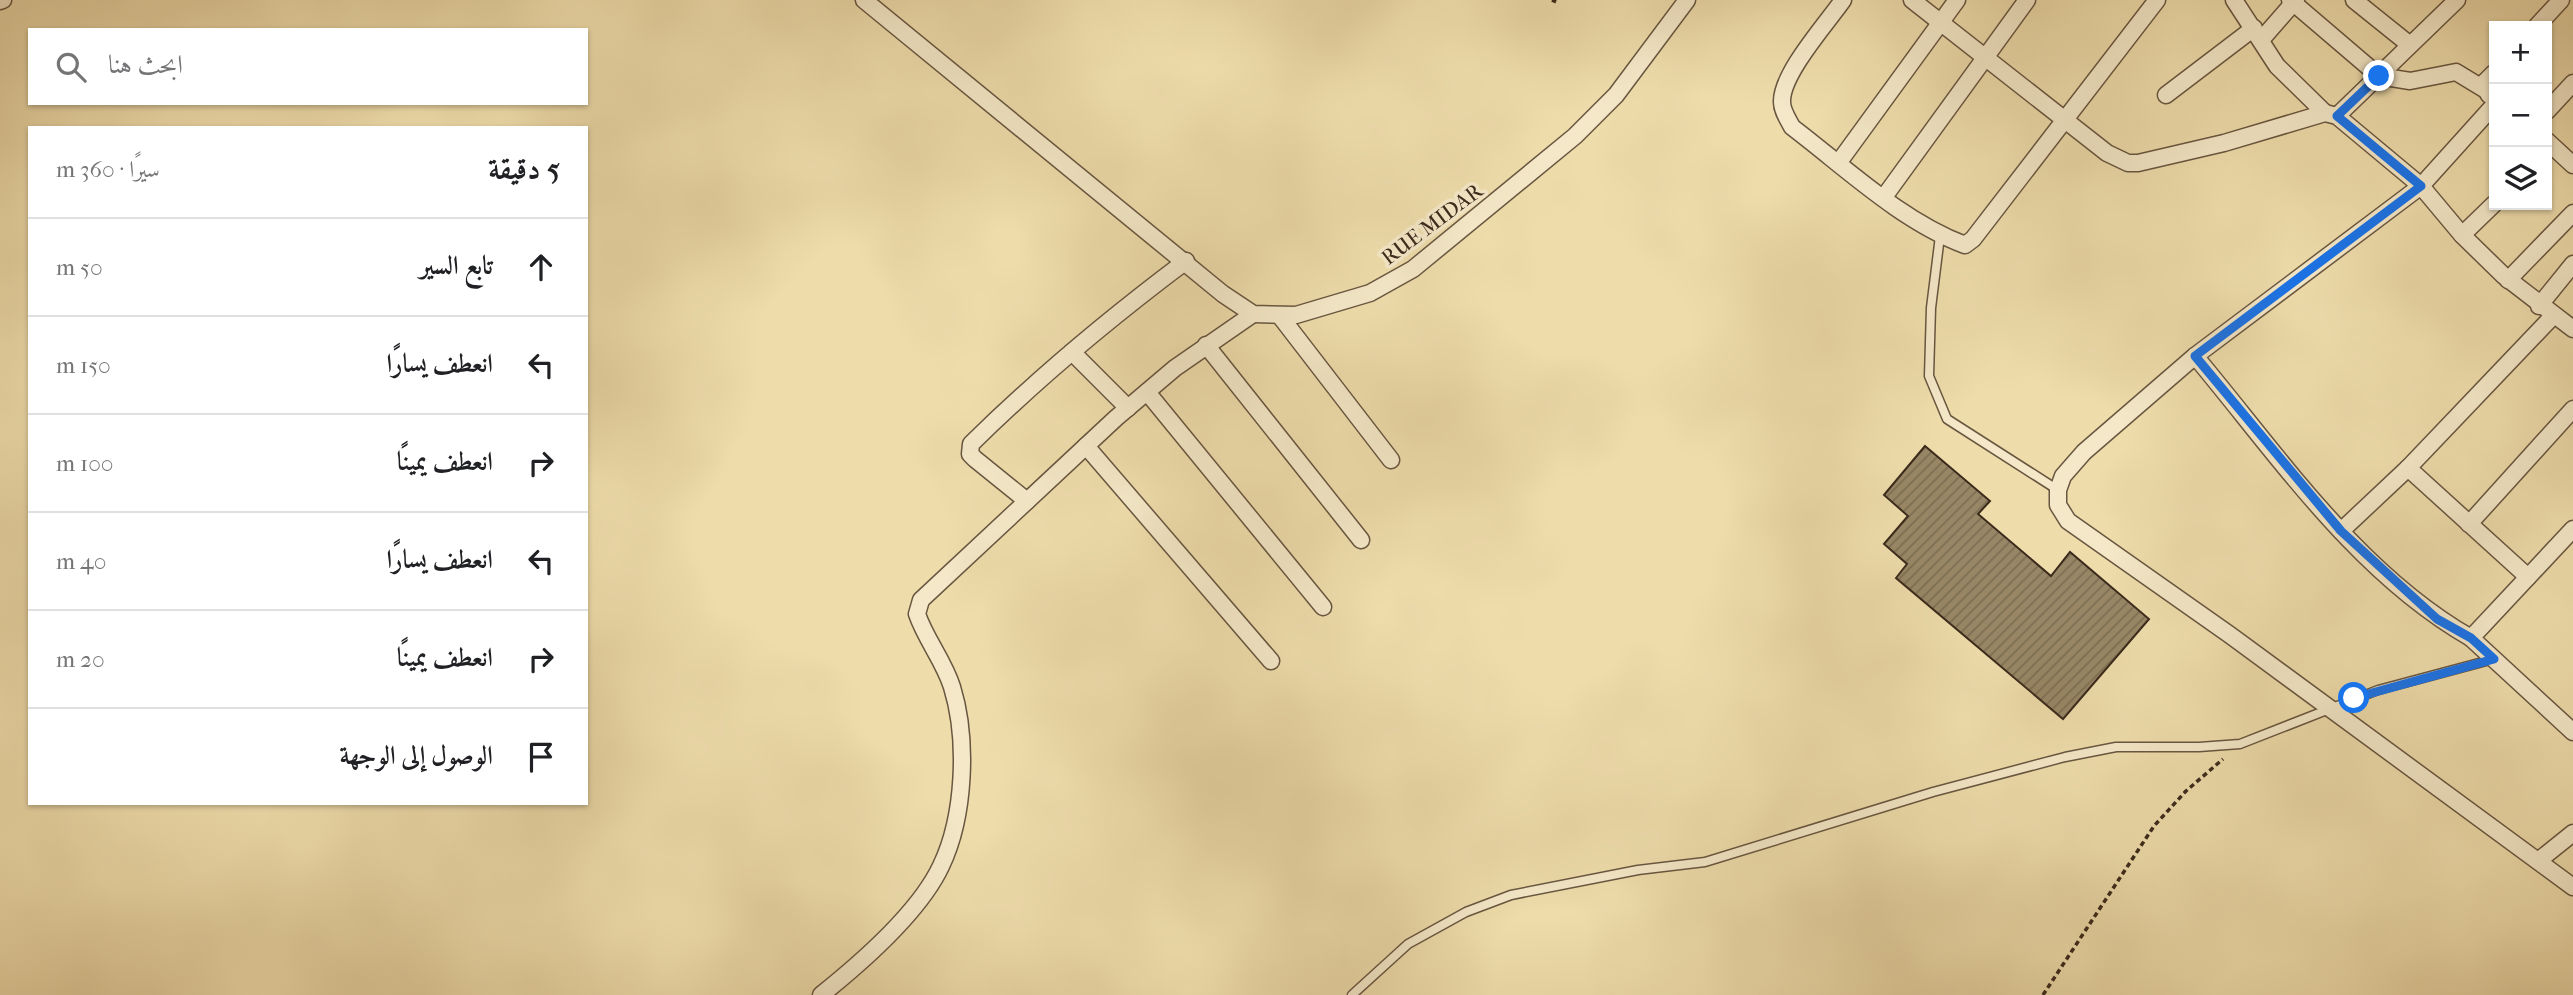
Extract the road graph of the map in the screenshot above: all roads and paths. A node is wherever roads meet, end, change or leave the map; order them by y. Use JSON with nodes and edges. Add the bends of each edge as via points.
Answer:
{"nodes":[{"id":1,"x":864,"y":0,"type":"edge"},
{"id":2,"x":1687,"y":0,"type":"edge"},
{"id":3,"x":1843,"y":0,"type":"edge"},
{"id":4,"x":1912,"y":0,"type":"edge"},
{"id":5,"x":1957,"y":0,"type":"edge"},
{"id":6,"x":2027,"y":0,"type":"edge"},
{"id":7,"x":2157,"y":0,"type":"edge"},
{"id":8,"x":2234,"y":0,"type":"edge"},
{"id":9,"x":2354,"y":0,"type":"edge"},
{"id":10,"x":2457,"y":0,"type":"edge"},
{"id":11,"x":2293,"y":1,"type":"edge"},
{"id":12,"x":2553,"y":2,"type":"edge"},
{"id":13,"x":1941,"y":21,"type":"junction"},
{"id":14,"x":2540,"y":21,"type":"edge"},
{"id":15,"x":2257,"y":34,"type":"junction"},
{"id":16,"x":2410,"y":46,"type":"junction"},
{"id":17,"x":1985,"y":55,"type":"junction"},
{"id":18,"x":2379,"y":76,"type":"junction"},
{"id":19,"x":2489,"y":78,"type":"edge"},
{"id":20,"x":2573,"y":83,"type":"edge"},
{"id":21,"x":2489,"y":94,"type":"edge"},
{"id":22,"x":2166,"y":95,"type":"dead end"},
{"id":23,"x":2552,"y":106,"type":"edge"},
{"id":24,"x":2489,"y":111,"type":"edge"},
{"id":25,"x":2331,"y":115,"type":"junction"},
{"id":26,"x":2064,"y":120,"type":"junction"},
{"id":27,"x":2552,"y":149,"type":"edge"},
{"id":28,"x":1839,"y":162,"type":"junction"},
{"id":29,"x":2573,"y":165,"type":"edge"},
{"id":30,"x":2421,"y":186,"type":"junction"},
{"id":31,"x":1884,"y":197,"type":"junction"},
{"id":32,"x":2489,"y":209,"type":"edge"},
{"id":33,"x":2573,"y":213,"type":"edge"},
{"id":34,"x":2462,"y":235,"type":"junction"},
{"id":35,"x":1940,"y":236,"type":"junction"},
{"id":36,"x":1186,"y":261,"type":"junction"},
{"id":37,"x":2573,"y":264,"type":"edge"},
{"id":38,"x":2508,"y":280,"type":"junction"},
{"id":39,"x":2539,"y":306,"type":"junction"},
{"id":40,"x":1253,"y":314,"type":"junction"},
{"id":41,"x":1280,"y":316,"type":"junction"},
{"id":42,"x":2553,"y":316,"type":"junction"},
{"id":43,"x":2573,"y":329,"type":"edge"},
{"id":44,"x":1206,"y":345,"type":"junction"},
{"id":45,"x":1072,"y":352,"type":"junction"},
{"id":46,"x":2195,"y":356,"type":"junction"},
{"id":47,"x":1147,"y":392,"type":"junction"},
{"id":48,"x":1128,"y":408,"type":"junction"},
{"id":49,"x":2573,"y":409,"type":"edge"},
{"id":50,"x":1086,"y":446,"type":"junction"},
{"id":51,"x":1391,"y":460,"type":"dead end"},
{"id":52,"x":2408,"y":468,"type":"junction"},
{"id":53,"x":2058,"y":490,"type":"junction"},
{"id":54,"x":1027,"y":501,"type":"junction"},
{"id":55,"x":2469,"y":524,"type":"junction"},
{"id":56,"x":2573,"y":529,"type":"edge"},
{"id":57,"x":2341,"y":531,"type":"junction"},
{"id":58,"x":1361,"y":540,"type":"dead end"},
{"id":59,"x":2528,"y":577,"type":"junction"},
{"id":60,"x":1322,"y":607,"type":"dead end"},
{"id":61,"x":2471,"y":638,"type":"junction"},
{"id":62,"x":2494,"y":659,"type":"junction"},
{"id":63,"x":1271,"y":661,"type":"dead end"},
{"id":64,"x":2330,"y":708,"type":"junction"},
{"id":65,"x":2573,"y":732,"type":"edge"},
{"id":66,"x":2240,"y":744,"type":"junction"},
{"id":67,"x":2573,"y":833,"type":"edge"},
{"id":68,"x":2538,"y":861,"type":"junction"},
{"id":69,"x":2573,"y":887,"type":"edge"},
{"id":70,"x":821,"y":995,"type":"edge"},
{"id":71,"x":1352,"y":995,"type":"edge"},
{"id":72,"x":2043,"y":995,"type":"edge"}],
"edges":[{"from":1,"to":36,"type":"street","name":"RUE MIDAR"},
{"from":2,"to":41,"type":"street","name":"RUE MIDAR","via":[[1616,95],[1575,136],[1413,269],[1344,303]]},
{"from":3,"to":28,"type":"street","via":[[1787,80],[1782,101],[1793,127]]},
{"from":4,"to":13,"type":"street"},
{"from":5,"to":13,"type":"street"},
{"from":6,"to":17,"type":"street"},
{"from":7,"to":26,"type":"street"},
{"from":8,"to":15,"type":"street"},
{"from":9,"to":16,"type":"street"},
{"from":10,"to":16,"type":"street"},
{"from":11,"to":15,"type":"street"},
{"from":11,"to":18,"type":"street"},
{"from":12,"to":14,"type":"street"},
{"from":13,"to":17,"type":"street"},
{"from":13,"to":28,"type":"street"},
{"from":15,"to":22,"type":"street"},
{"from":15,"to":25,"type":"street","via":[[2277,66]]},
{"from":16,"to":18,"type":"street"},
{"from":17,"to":26,"type":"street"},
{"from":17,"to":31,"type":"street"},
{"from":18,"to":21,"type":"street","via":[[2410,81],[2456,72]]},
{"from":18,"to":25,"type":"street"},
{"from":19,"to":21,"type":"street","via":[[2483,84]]},
{"from":20,"to":23,"type":"street"},
{"from":24,"to":30,"type":"street"},
{"from":25,"to":26,"type":"street","via":[[2138,163],[2107,153]]},
{"from":25,"to":30,"type":"street"},
{"from":26,"to":35,"type":"street","via":[[1973,239],[1965,245]]},
{"from":27,"to":29,"type":"street"},
{"from":28,"to":31,"type":"street"},
{"from":30,"to":34,"type":"street"},
{"from":30,"to":46,"type":"street"},
{"from":31,"to":35,"type":"street"},
{"from":32,"to":34,"type":"street"},
{"from":33,"to":38,"type":"street"},
{"from":34,"to":38,"type":"street"},
{"from":35,"to":53,"type":"lane","via":[[1929,376],[1947,419]]},
{"from":36,"to":40,"type":"street","name":"RUE MIDAR"},
{"from":36,"to":45,"type":"street"},
{"from":37,"to":39,"type":"street"},
{"from":38,"to":39,"type":"street"},
{"from":39,"to":42,"type":"street"},
{"from":40,"to":41,"type":"street","name":"RUE MIDAR"},
{"from":40,"to":44,"type":"street"},
{"from":41,"to":51,"type":"street"},
{"from":42,"to":43,"type":"street"},
{"from":42,"to":52,"type":"street"},
{"from":44,"to":47,"type":"street"},
{"from":44,"to":58,"type":"street"},
{"from":45,"to":48,"type":"street"},
{"from":45,"to":54,"type":"street","via":[[1013,402],[970,447],[975,460]]},
{"from":46,"to":53,"type":"street","via":[[2084,452],[2063,476]]},
{"from":46,"to":57,"type":"street"},
{"from":47,"to":48,"type":"street"},
{"from":47,"to":60,"type":"street"},
{"from":48,"to":50,"type":"street"},
{"from":49,"to":55,"type":"street"},
{"from":50,"to":54,"type":"street"},
{"from":50,"to":63,"type":"street"},
{"from":52,"to":55,"type":"street"},
{"from":52,"to":57,"type":"street"},
{"from":53,"to":64,"type":"street","via":[[2059,505],[2068,521]]},
{"from":54,"to":70,"type":"street","via":[[919,604],[921,624],[951,685],[962,736],[955,819],[942,865],[911,910]]},
{"from":55,"to":59,"type":"street"},
{"from":56,"to":59,"type":"street"},
{"from":57,"to":61,"type":"street","via":[[2437,619]]},
{"from":59,"to":61,"type":"street"},
{"from":61,"to":62,"type":"street"},
{"from":62,"to":64,"type":"lane","via":[[2378,690]]},
{"from":62,"to":65,"type":"street"},
{"from":64,"to":66,"type":"lane"},
{"from":64,"to":68,"type":"street"},
{"from":66,"to":71,"type":"lane","via":[[2116,747],[2065,757],[1705,862],[1511,895],[1466,912],[1408,944]]},
{"from":66,"to":72,"type":"path","via":[[2154,826]]},
{"from":67,"to":68,"type":"street"},
{"from":68,"to":69,"type":"street"}]}
